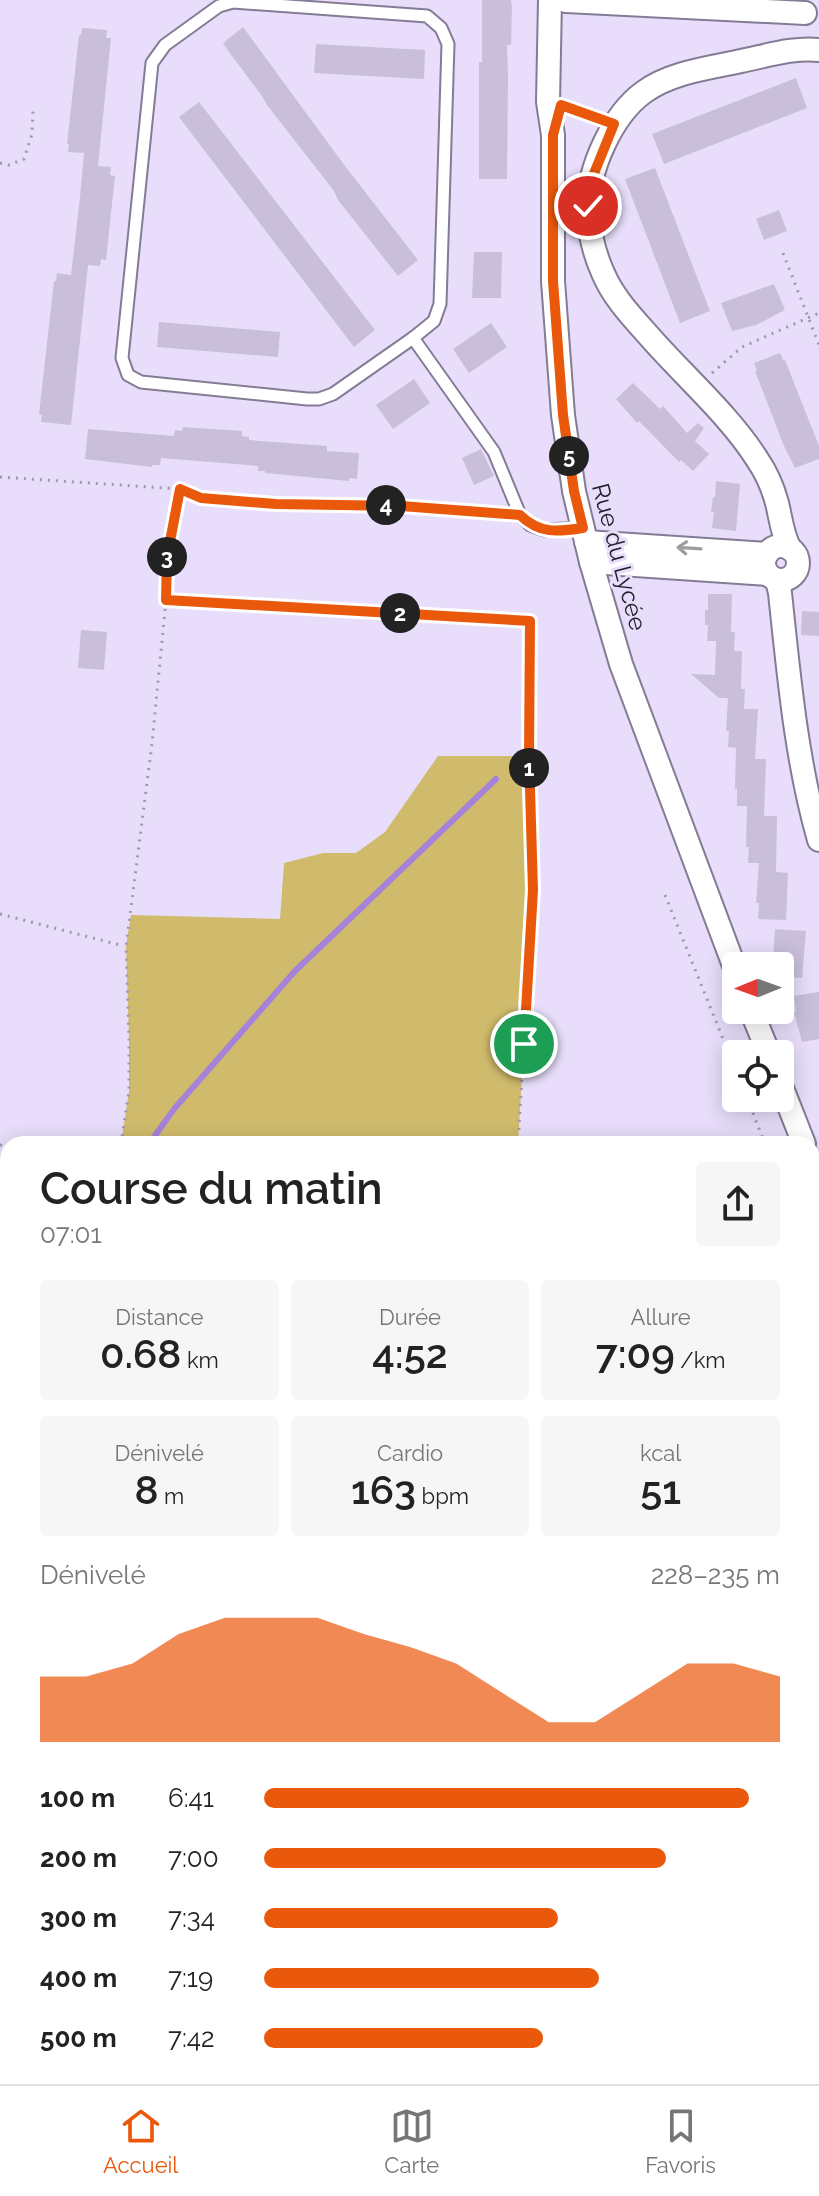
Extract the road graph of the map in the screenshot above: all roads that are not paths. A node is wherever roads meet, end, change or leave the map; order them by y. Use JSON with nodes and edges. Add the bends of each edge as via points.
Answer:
{"nodes":[{"id":1,"x":562,"y":1,"type":"edge"},
{"id":2,"x":805,"y":13,"type":"dead end"},
{"id":3,"x":819,"y":50,"type":"edge"},
{"id":4,"x":553,"y":135,"type":"junction"},
{"id":5,"x":413,"y":338,"type":"junction"},
{"id":6,"x":587,"y":544,"type":"junction"},
{"id":7,"x":778,"y":569,"type":"junction"},
{"id":8,"x":819,"y":840,"type":"edge"},
{"id":9,"x":729,"y":952,"type":"edge"},
{"id":10,"x":791,"y":1112,"type":"edge"},
{"id":11,"x":801,"y":1136,"type":"edge"}],
"edges":[{"from":1,"to":2,"type":"street"},
{"from":1,"to":4,"type":"street","name":"Rue du Lycée","via":[[561,105]]},
{"from":1,"to":4,"type":"street","name":"Rue du Lycée","via":[[548,102]]},
{"from":3,"to":7,"type":"street","via":[[759,57],[663,81],[644,92],[614,124],[593,176],[588,206],[596,257],[616,297],[710,401],[769,480],[780,517]]},
{"from":4,"to":6,"type":"street","name":"Rue du Lycée","via":[[558,368],[574,491]]},
{"from":5,"to":5,"type":"lane","via":[[319,399],[145,382],[128,375],[122,357],[152,63],[165,45],[219,6],[233,2],[427,16],[441,28],[448,44],[440,304],[434,321]]},
{"from":5,"to":6,"type":"lane","via":[[494,452],[520,515],[530,525]]},
{"from":6,"to":7,"type":"street"},
{"from":6,"to":9,"type":"street","name":"Rue du Lycée","via":[[621,664]]},
{"from":7,"to":8,"type":"street","via":[[796,742]]},
{"from":10,"to":11,"type":"street"}]}
